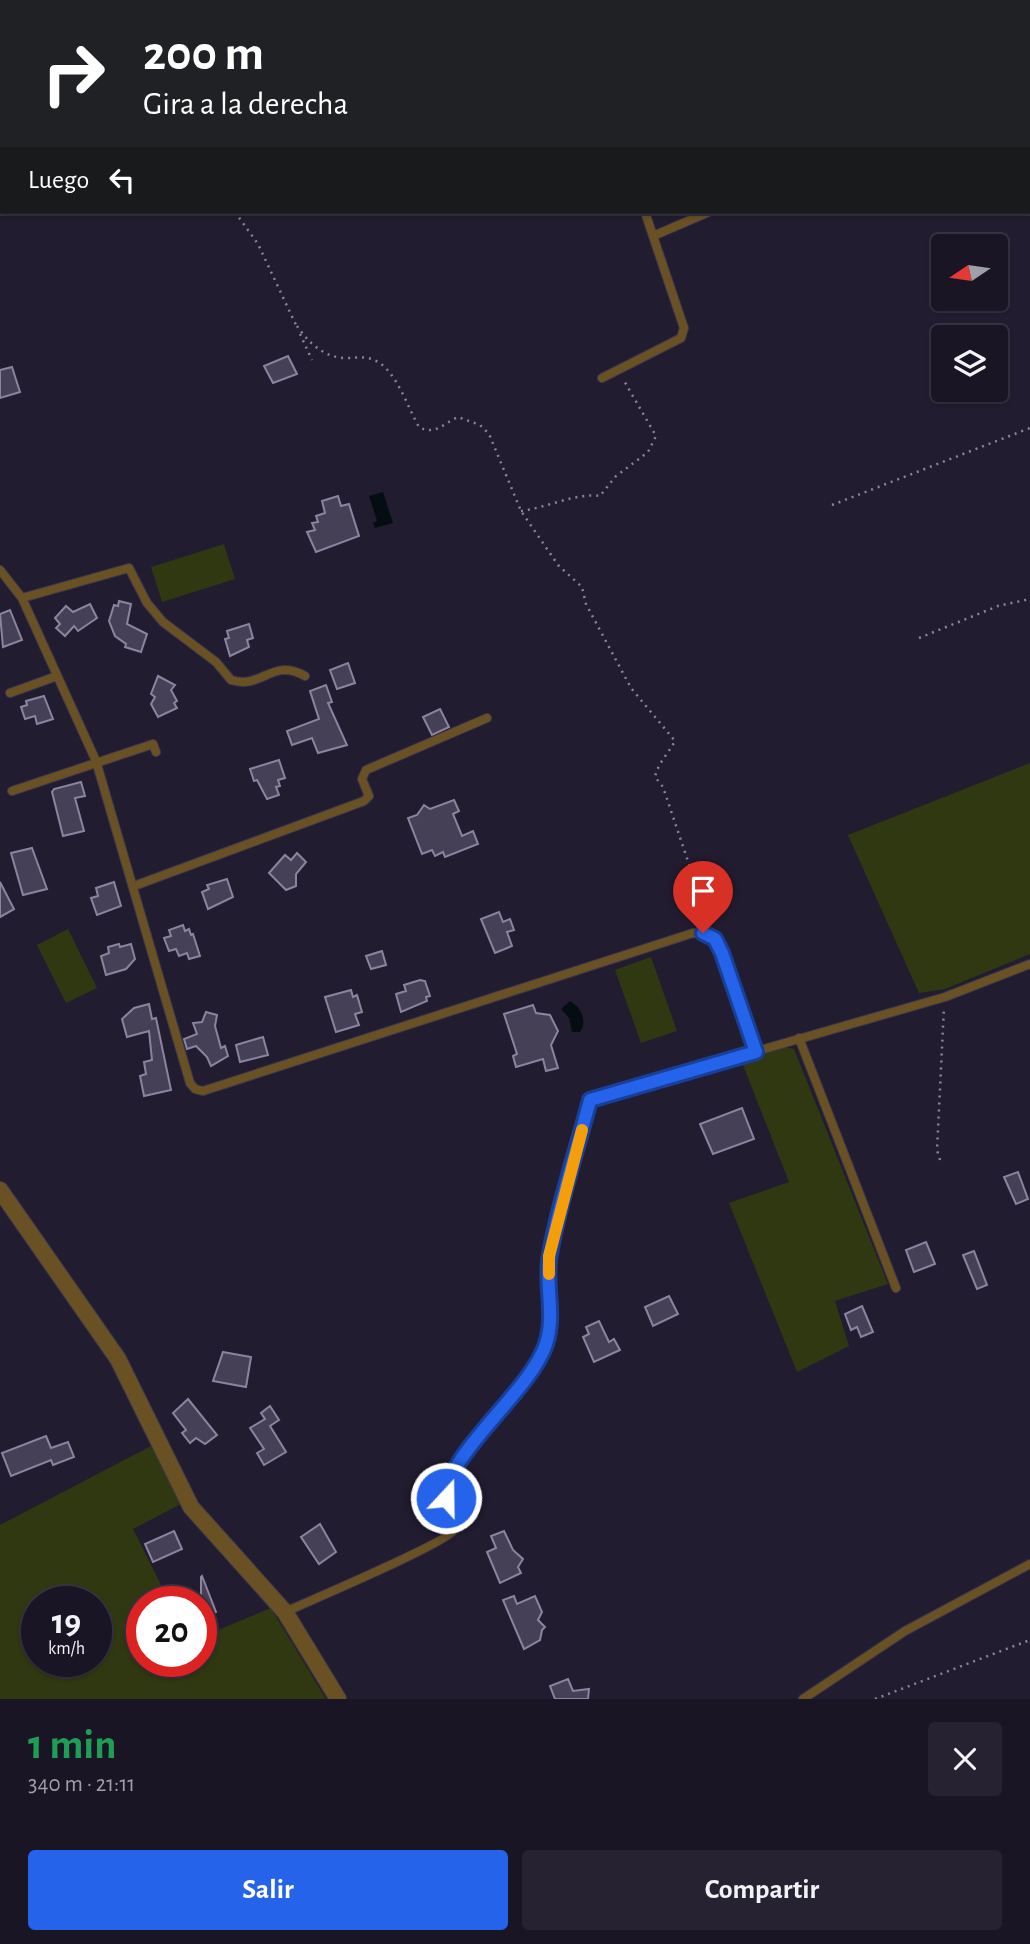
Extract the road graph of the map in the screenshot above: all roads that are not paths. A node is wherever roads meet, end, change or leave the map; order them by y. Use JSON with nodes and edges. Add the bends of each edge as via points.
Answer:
{"nodes":[{"id":1,"x":646,"y":214,"type":"edge"},
{"id":2,"x":704,"y":214,"type":"edge"},
{"id":3,"x":653,"y":236,"type":"junction"},
{"id":4,"x":602,"y":378,"type":"dead end"},
{"id":5,"x":0,"y":570,"type":"edge"},
{"id":6,"x":22,"y":598,"type":"junction"},
{"id":7,"x":57,"y":676,"type":"junction"},
{"id":8,"x":305,"y":676,"type":"dead end"},
{"id":9,"x":10,"y":693,"type":"dead end"},
{"id":10,"x":487,"y":718,"type":"dead end"},
{"id":11,"x":156,"y":752,"type":"dead end"},
{"id":12,"x":96,"y":761,"type":"junction"},
{"id":13,"x":12,"y":791,"type":"dead end"},
{"id":14,"x":134,"y":886,"type":"junction"},
{"id":15,"x":1030,"y":964,"type":"edge"},
{"id":16,"x":799,"y":1038,"type":"junction"},
{"id":17,"x":756,"y":1052,"type":"junction"},
{"id":18,"x":0,"y":1190,"type":"edge"},
{"id":19,"x":896,"y":1288,"type":"dead end"},
{"id":20,"x":1030,"y":1564,"type":"edge"},
{"id":21,"x":285,"y":1612,"type":"junction"},
{"id":22,"x":338,"y":1699,"type":"edge"},
{"id":23,"x":803,"y":1699,"type":"edge"}],
"edges":[{"from":1,"to":3,"type":"lane"},
{"from":2,"to":3,"type":"lane"},
{"from":3,"to":4,"type":"lane","via":[[684,328],[681,338]]},
{"from":5,"to":6,"type":"lane"},
{"from":6,"to":7,"type":"lane"},
{"from":6,"to":8,"type":"lane","via":[[130,568],[147,603],[163,622],[216,662],[231,680],[251,683],[282,668]]},
{"from":7,"to":9,"type":"lane"},
{"from":7,"to":12,"type":"lane"},
{"from":10,"to":14,"type":"lane","via":[[366,771],[362,779],[369,796],[364,801]]},
{"from":11,"to":12,"type":"lane","via":[[153,744]]},
{"from":12,"to":13,"type":"lane"},
{"from":12,"to":14,"type":"lane"},
{"from":14,"to":17,"type":"lane","via":[[195,1089],[203,1091],[693,933],[715,939]]},
{"from":15,"to":16,"type":"lane","via":[[945,997]]},
{"from":16,"to":17,"type":"lane"},
{"from":16,"to":19,"type":"lane"},
{"from":17,"to":21,"type":"lane","via":[[590,1100],[549,1256],[547,1343],[535,1366],[453,1475],[446,1498],[456,1520],[452,1535]]},
{"from":18,"to":21,"type":"street","via":[[118,1359],[191,1507]]},
{"from":20,"to":23,"type":"lane","via":[[905,1631]]},
{"from":21,"to":22,"type":"street"}]}
